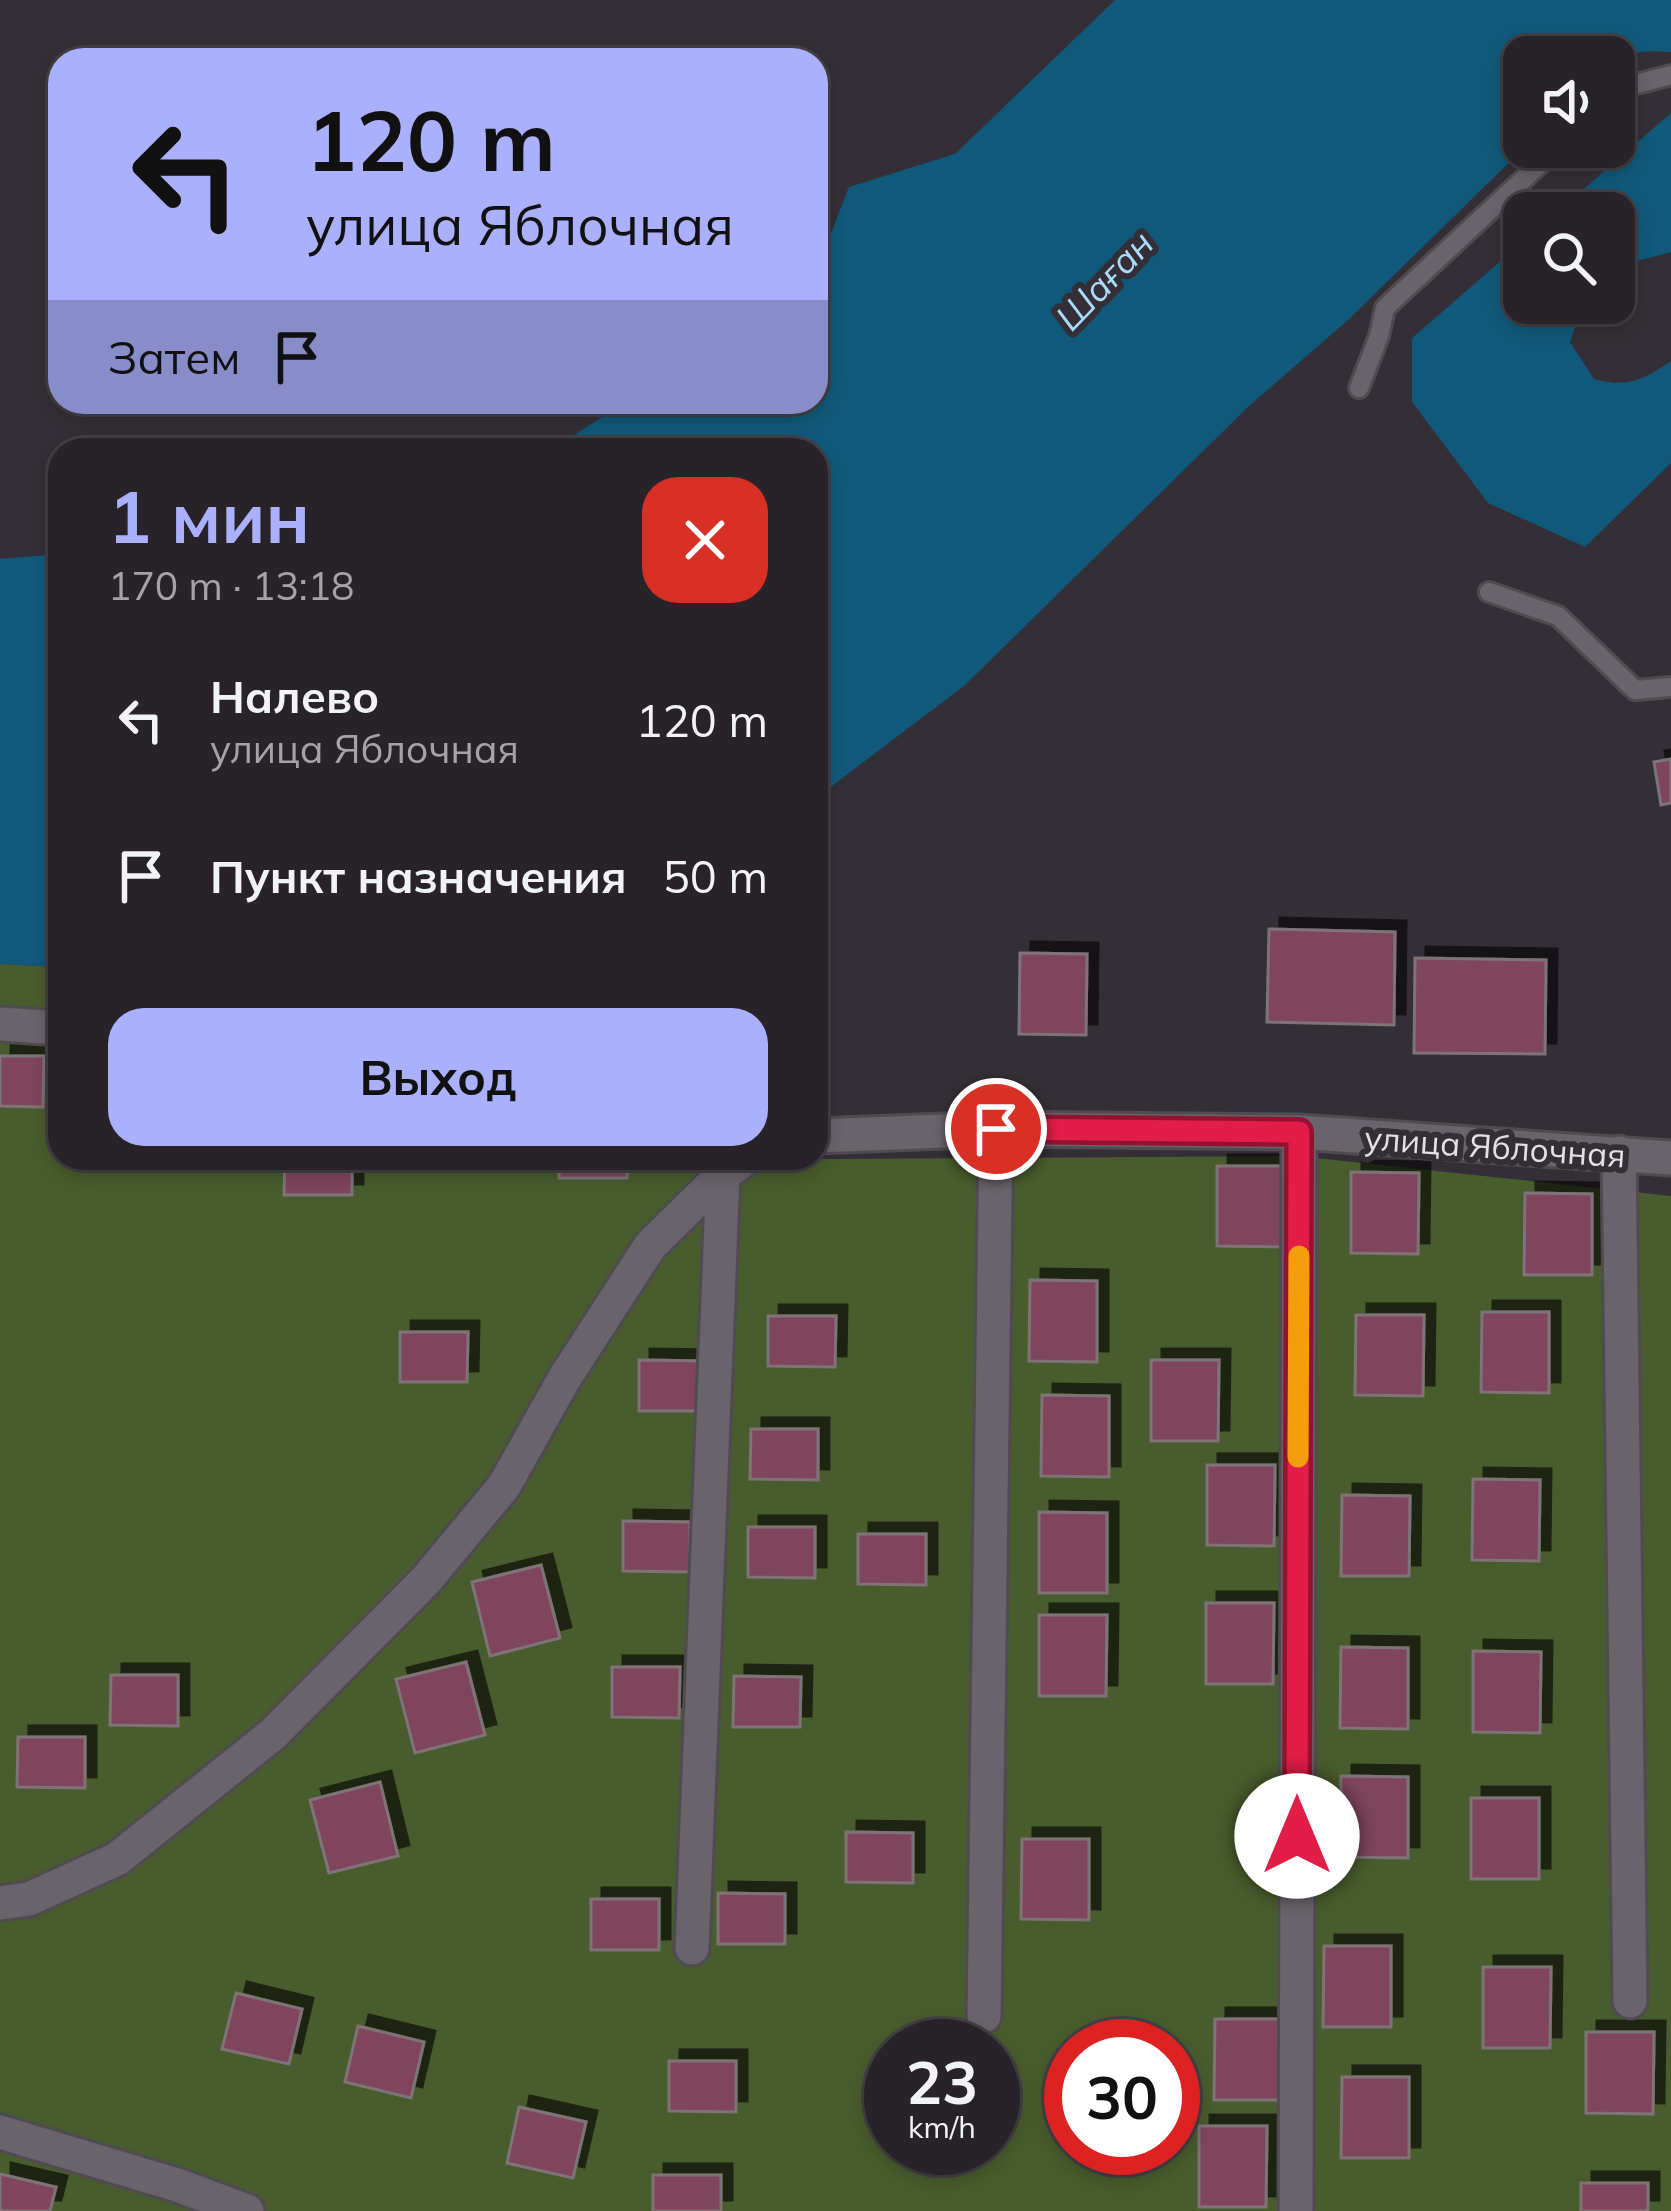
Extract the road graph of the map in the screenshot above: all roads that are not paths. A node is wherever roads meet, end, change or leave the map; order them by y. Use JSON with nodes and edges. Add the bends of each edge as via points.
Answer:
{"nodes":[{"id":1,"x":1671,"y":75,"type":"edge"},
{"id":2,"x":1635,"y":84,"type":"edge"},
{"id":3,"x":1535,"y":168,"type":"edge"},
{"id":4,"x":1360,"y":388,"type":"dead end"},
{"id":5,"x":1489,"y":592,"type":"dead end"},
{"id":6,"x":1671,"y":687,"type":"edge"},
{"id":7,"x":0,"y":1024,"type":"edge"},
{"id":8,"x":48,"y":1027,"type":"edge"},
{"id":9,"x":996,"y":1129,"type":"junction"},
{"id":10,"x":1299,"y":1132,"type":"junction"},
{"id":11,"x":828,"y":1136,"type":"edge"},
{"id":12,"x":1619,"y":1153,"type":"junction"},
{"id":13,"x":1671,"y":1158,"type":"edge"},
{"id":14,"x":731,"y":1170,"type":"edge"},
{"id":15,"x":735,"y":1170,"type":"edge"},
{"id":16,"x":0,"y":1903,"type":"edge"},
{"id":17,"x":692,"y":1948,"type":"dead end"},
{"id":18,"x":1630,"y":2001,"type":"dead end"},
{"id":19,"x":984,"y":2016,"type":"dead end"},
{"id":20,"x":0,"y":2132,"type":"edge"},
{"id":21,"x":247,"y":2211,"type":"edge"},
{"id":22,"x":1296,"y":2211,"type":"edge"}],
"edges":[{"from":1,"to":2,"type":"lane"},
{"from":3,"to":4,"type":"lane","via":[[1385,308]]},
{"from":5,"to":6,"type":"lane","via":[[1558,616],[1636,690]]},
{"from":7,"to":8,"type":"street"},
{"from":9,"to":10,"type":"street","name":"улица Яблочная"},
{"from":9,"to":11,"type":"street","name":"улица Яблочная"},
{"from":9,"to":19,"type":"street"},
{"from":10,"to":12,"type":"street","name":"улица Яблочная"},
{"from":10,"to":22,"type":"street"},
{"from":12,"to":13,"type":"street","name":"улица Яблочная"},
{"from":12,"to":18,"type":"street"},
{"from":14,"to":16,"type":"street","via":[[650,1246],[504,1486],[426,1580],[273,1734],[116,1858]]},
{"from":15,"to":17,"type":"street"},
{"from":20,"to":21,"type":"street"}]}
